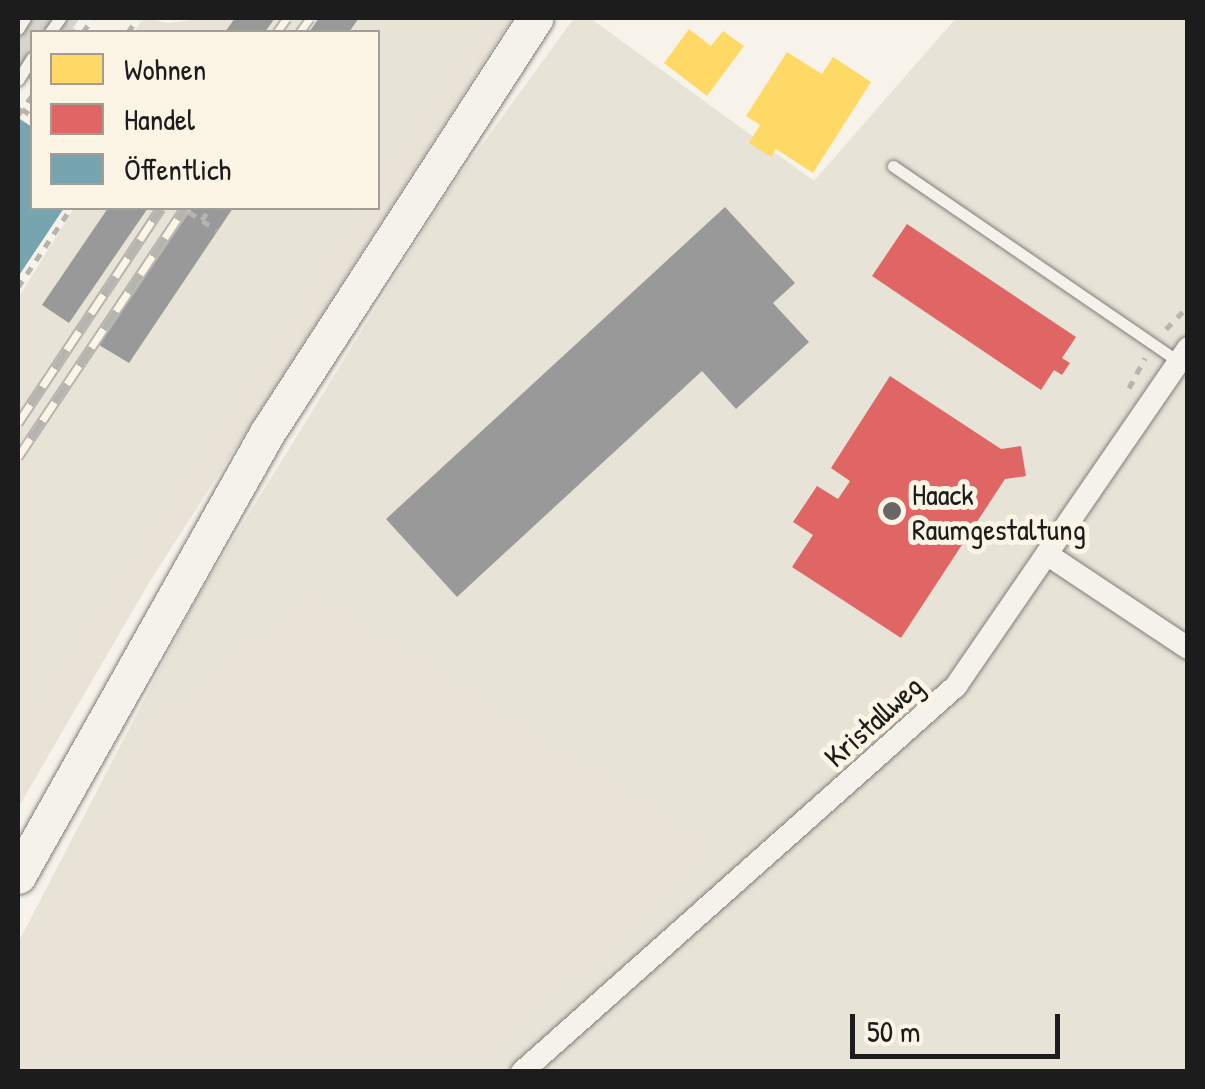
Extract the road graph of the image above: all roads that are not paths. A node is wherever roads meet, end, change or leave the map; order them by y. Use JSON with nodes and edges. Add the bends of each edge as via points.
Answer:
{"nodes":[{"id":1,"x":25,"y":18,"type":"edge"},
{"id":2,"x":536,"y":18,"type":"edge"},
{"id":3,"x":18,"y":29,"type":"edge"},
{"id":4,"x":893,"y":166,"type":"dead end"},
{"id":5,"x":1183,"y":354,"type":"edge"},
{"id":6,"x":1048,"y":555,"type":"junction"},
{"id":7,"x":1188,"y":648,"type":"edge"},
{"id":8,"x":18,"y":876,"type":"edge"},
{"id":9,"x":522,"y":1072,"type":"edge"}],
"edges":[{"from":1,"to":3,"type":"lane"},
{"from":2,"to":8,"type":"main road","via":[[257,449]]},
{"from":4,"to":5,"type":"lane","via":[[1154,345]]},
{"from":5,"to":6,"type":"street","name":"Kristallweg"},
{"from":6,"to":7,"type":"street"},
{"from":6,"to":9,"type":"street","name":"Kristallweg","via":[[956,686]]}]}
